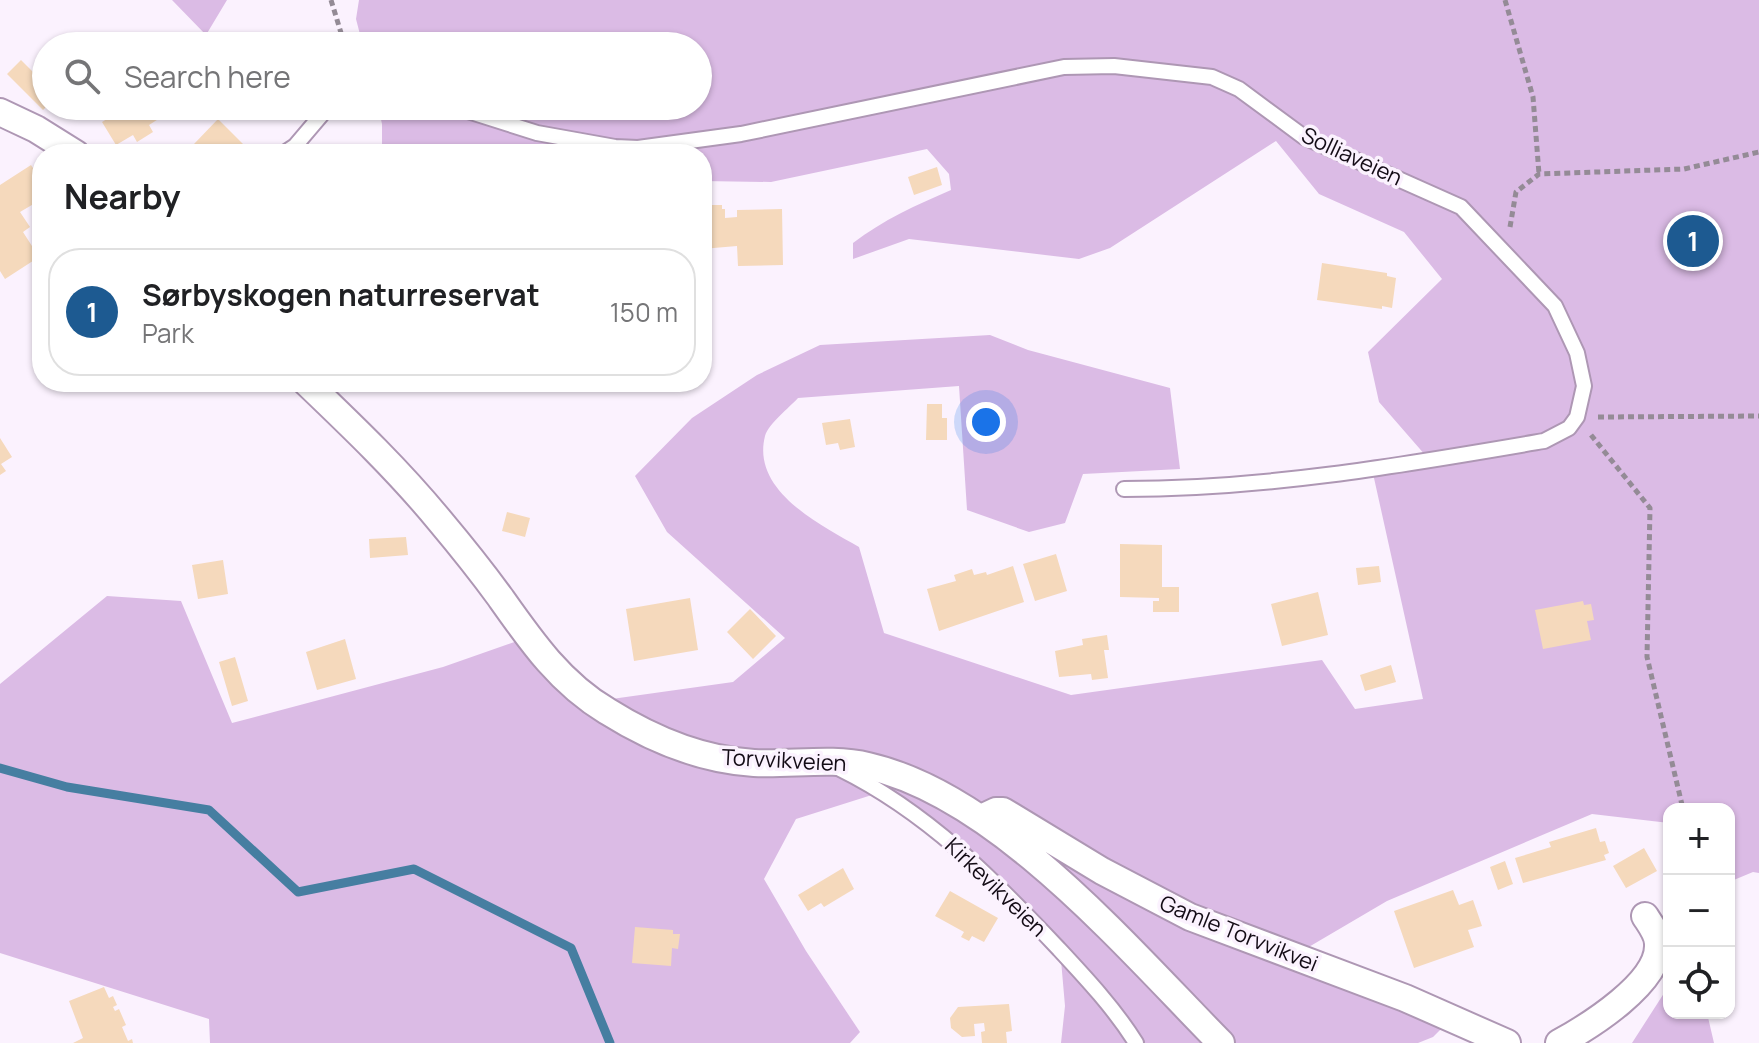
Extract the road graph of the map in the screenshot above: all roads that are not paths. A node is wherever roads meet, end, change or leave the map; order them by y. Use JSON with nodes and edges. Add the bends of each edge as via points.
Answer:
{"nodes":[{"id":1,"x":0,"y":112,"type":"edge"},
{"id":2,"x":317,"y":120,"type":"edge"},
{"id":3,"x":496,"y":120,"type":"edge"},
{"id":4,"x":60,"y":144,"type":"edge"},
{"id":5,"x":297,"y":144,"type":"edge"},
{"id":6,"x":598,"y":144,"type":"edge"},
{"id":7,"x":667,"y":144,"type":"edge"},
{"id":8,"x":316,"y":392,"type":"edge"},
{"id":9,"x":1124,"y":489,"type":"dead end"},
{"id":10,"x":829,"y":763,"type":"junction"},
{"id":11,"x":981,"y":818,"type":"junction"},
{"id":12,"x":1645,"y":916,"type":"dead end"},
{"id":13,"x":1136,"y":1043,"type":"edge"},
{"id":14,"x":1221,"y":1043,"type":"edge"},
{"id":15,"x":1507,"y":1043,"type":"edge"},
{"id":16,"x":1559,"y":1043,"type":"edge"}],
"edges":[{"from":1,"to":4,"type":"street"},
{"from":2,"to":5,"type":"lane"},
{"from":3,"to":6,"type":"lane","name":"Solliaveien"},
{"from":7,"to":9,"type":"lane","name":"Solliaveien","via":[[741,134],[1064,67],[1212,77],[1229,83],[1304,137],[1455,203],[1555,306],[1577,353],[1584,386],[1577,417],[1569,428],[1544,441],[1365,472],[1198,489]]},
{"from":8,"to":10,"type":"street","name":"Torvvikveien","via":[[414,491],[550,665],[602,709],[701,754],[753,763]]},
{"from":10,"to":11,"type":"street","name":"Torvvikveien","via":[[870,766],[917,781]]},
{"from":10,"to":13,"type":"lane","name":"Kirkevikveien","via":[[914,812],[989,876],[1076,968]]},
{"from":11,"to":14,"type":"street","name":"Torvvikveien","via":[[1069,891]]},
{"from":11,"to":15,"type":"street","name":"Gamle Torvvikvei","via":[[1003,811],[1190,917],[1405,998]]},
{"from":12,"to":16,"type":"street","via":[[1659,945],[1644,979],[1597,1020]]}]}
